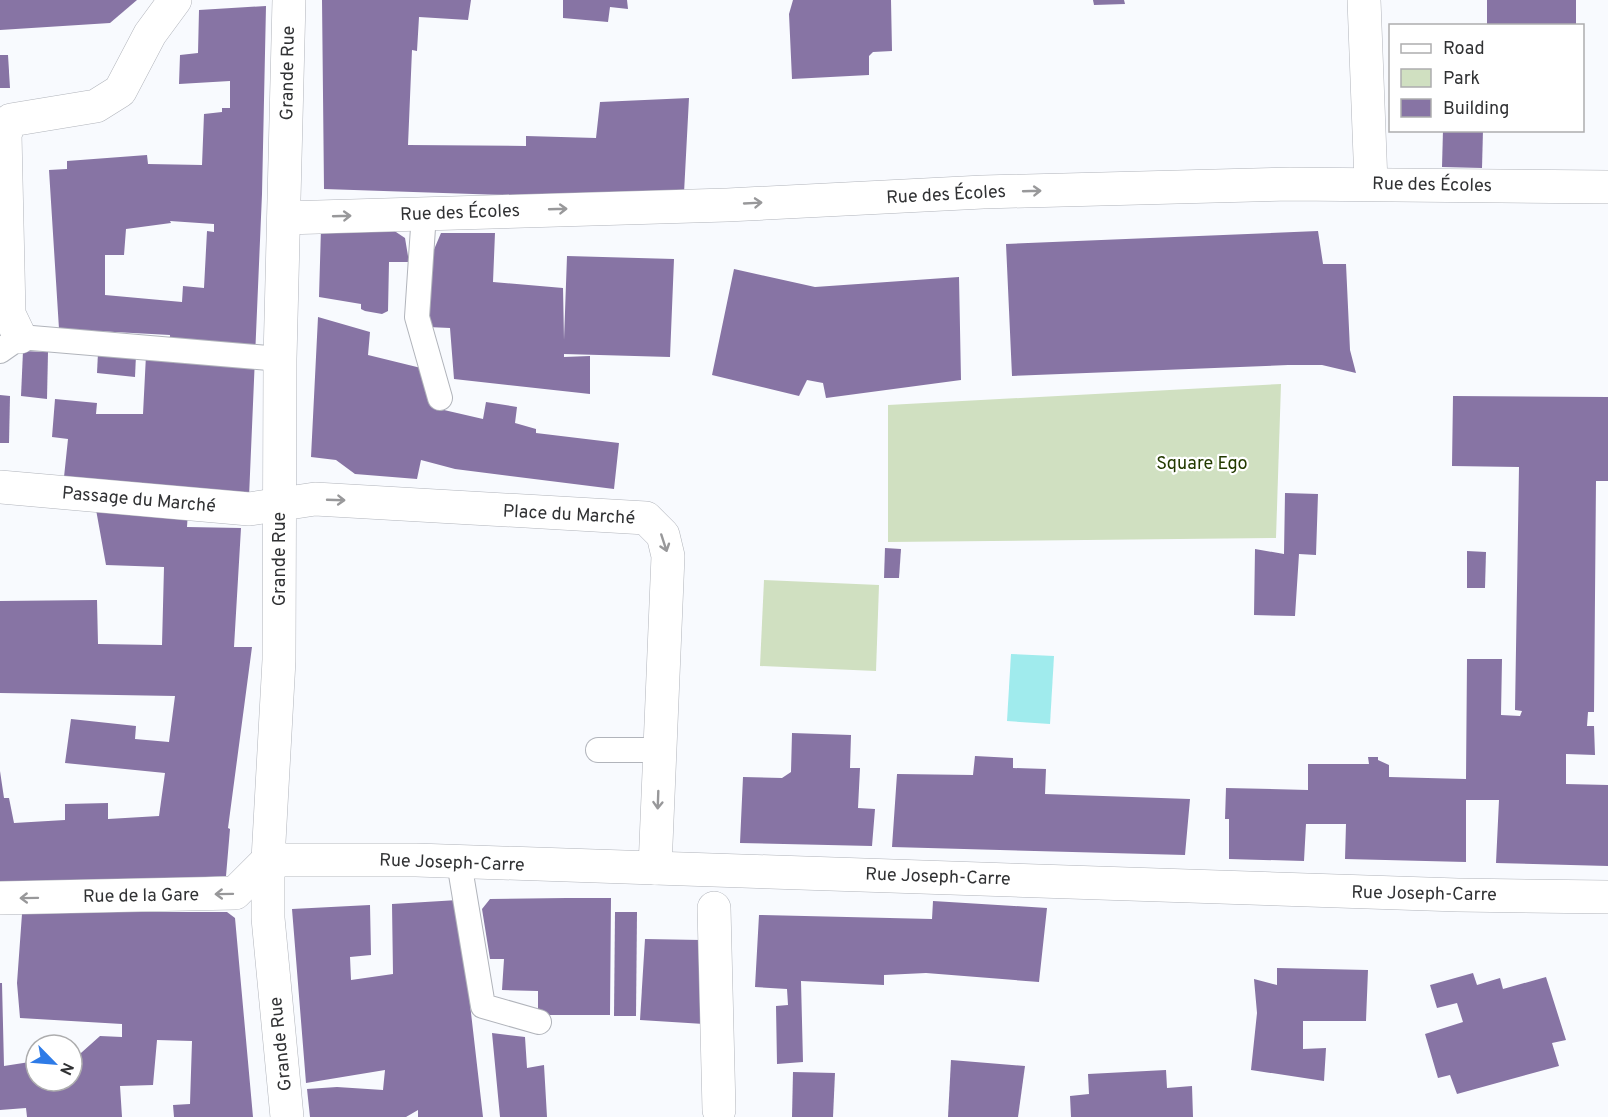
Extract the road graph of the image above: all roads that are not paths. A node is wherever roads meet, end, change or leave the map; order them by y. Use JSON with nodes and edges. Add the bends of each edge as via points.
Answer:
{"nodes":[{"id":1,"x":175,"y":0,"type":"edge"},
{"id":2,"x":289,"y":0,"type":"edge"},
{"id":3,"x":1364,"y":0,"type":"edge"},
{"id":4,"x":1371,"y":183,"type":"junction"},
{"id":5,"x":1608,"y":187,"type":"edge"},
{"id":6,"x":424,"y":213,"type":"junction"},
{"id":7,"x":284,"y":218,"type":"junction"},
{"id":8,"x":10,"y":344,"type":"edge"},
{"id":9,"x":267,"y":358,"type":"junction"},
{"id":10,"x":440,"y":398,"type":"dead end"},
{"id":11,"x":0,"y":487,"type":"edge"},
{"id":12,"x":279,"y":506,"type":"junction"},
{"id":13,"x":598,"y":750,"type":"dead end"},
{"id":14,"x":660,"y":750,"type":"junction"},
{"id":15,"x":268,"y":860,"type":"junction"},
{"id":16,"x":459,"y":862,"type":"junction"},
{"id":17,"x":655,"y":868,"type":"junction"},
{"id":18,"x":1608,"y":897,"type":"edge"},
{"id":19,"x":0,"y":898,"type":"edge"},
{"id":20,"x":714,"y":908,"type":"dead end"},
{"id":21,"x":539,"y":1022,"type":"dead end"},
{"id":22,"x":719,"y":1110,"type":"dead end"},
{"id":23,"x":287,"y":1117,"type":"edge"}],
"edges":[{"from":1,"to":8,"type":"street","via":[[150,33],[120,91],[96,106],[11,120],[5,134]]},
{"from":2,"to":7,"type":"street","name":"Grande Rue"},
{"from":3,"to":4,"type":"street"},
{"from":4,"to":5,"type":"street","name":"Rue des Écoles"},
{"from":6,"to":4,"type":"street","name":"Rue des Écoles","one_way":true,"via":[[727,205],[983,192]]},
{"from":7,"to":6,"type":"street","name":"Rue des Écoles","one_way":true},
{"from":6,"to":10,"type":"lane","via":[[417,317]]},
{"from":7,"to":9,"type":"street","name":"Grande Rue"},
{"from":8,"to":9,"type":"lane"},
{"from":9,"to":12,"type":"street","name":"Grande Rue"},
{"from":11,"to":12,"type":"street","name":"Passage du Marché","via":[[249,509]]},
{"from":12,"to":14,"type":"street","name":"Place du Marché","one_way":true,"via":[[315,499],[646,518],[663,535],[668,556]]},
{"from":12,"to":15,"type":"street","name":"Grande Rue","via":[[279,660]]},
{"from":13,"to":14,"type":"lane"},
{"from":14,"to":17,"type":"street","name":"Place du Marché","one_way":true},
{"from":15,"to":16,"type":"street","name":"Rue Joseph-Carre"},
{"from":15,"to":19,"type":"street","name":"Rue de la Gare","one_way":true,"via":[[235,893]]},
{"from":15,"to":23,"type":"street","name":"Grande Rue","via":[[270,947]]},
{"from":16,"to":17,"type":"street","name":"Rue Joseph-Carre"},
{"from":16,"to":21,"type":"lane","via":[[483,1006]]},
{"from":17,"to":18,"type":"street","name":"Rue Joseph-Carre"},
{"from":20,"to":22,"type":"street"}]}
